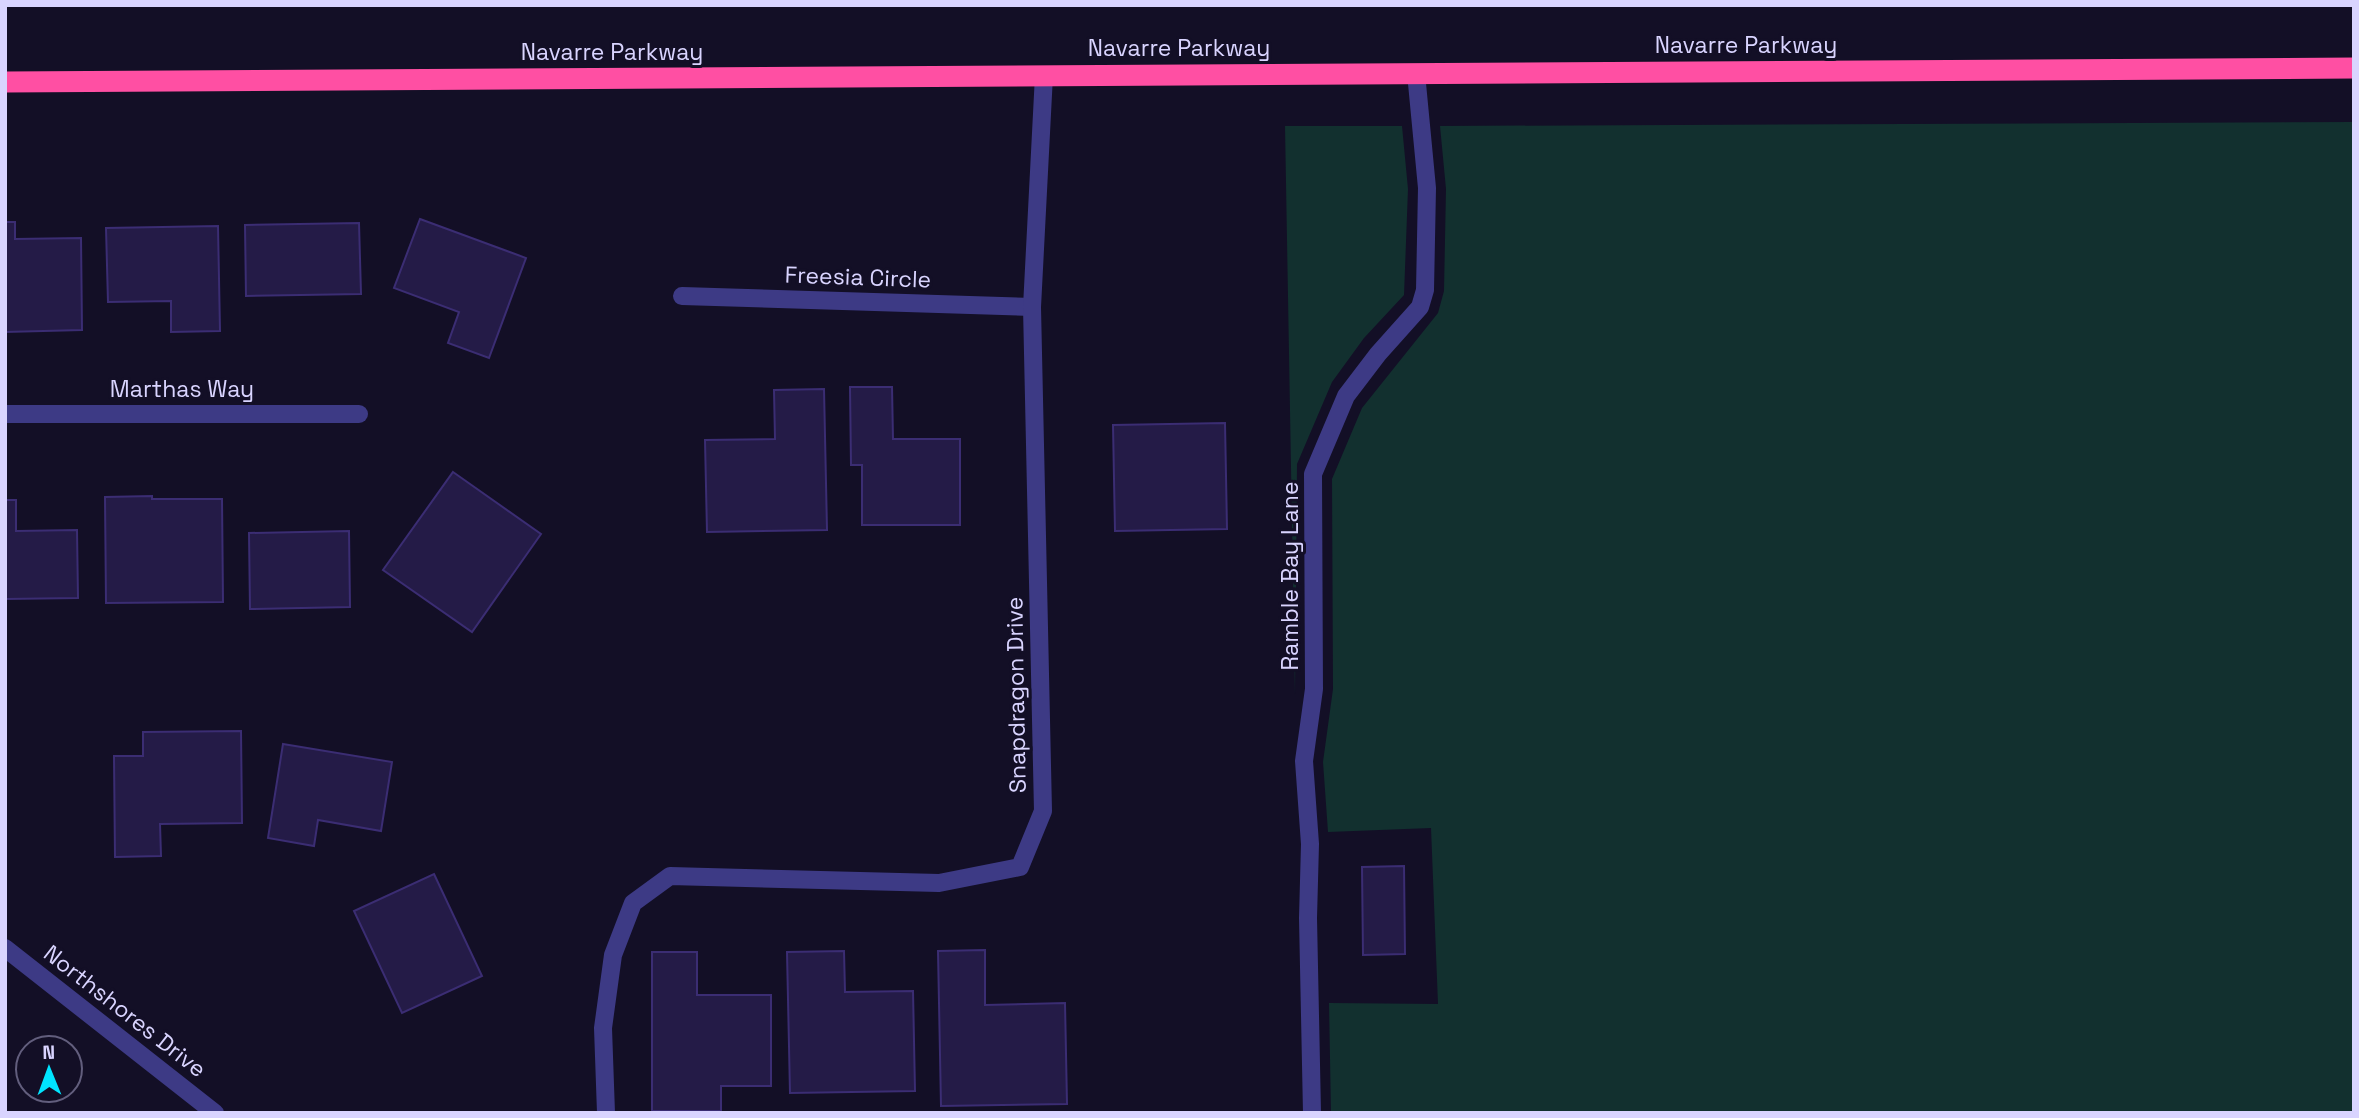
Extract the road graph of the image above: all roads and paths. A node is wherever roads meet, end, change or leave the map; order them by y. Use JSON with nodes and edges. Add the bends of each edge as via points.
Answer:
{"nodes":[{"id":1,"x":2354,"y":68,"type":"edge"},
{"id":2,"x":1416,"y":73,"type":"junction"},
{"id":3,"x":1044,"y":75,"type":"junction"},
{"id":4,"x":5,"y":82,"type":"edge"},
{"id":5,"x":682,"y":296,"type":"dead end"},
{"id":6,"x":1032,"y":307,"type":"junction"},
{"id":7,"x":5,"y":414,"type":"edge"},
{"id":8,"x":359,"y":414,"type":"dead end"},
{"id":9,"x":5,"y":948,"type":"edge"},
{"id":10,"x":215,"y":1113,"type":"edge"},
{"id":11,"x":606,"y":1113,"type":"edge"},
{"id":12,"x":1312,"y":1113,"type":"edge"}],
"edges":[{"from":1,"to":2,"type":"highway","name":"Navarre Parkway"},
{"from":2,"to":3,"type":"highway","name":"Navarre Parkway"},
{"from":2,"to":12,"type":"street","name":"Ramble Bay Lane","via":[[1427,188],[1425,290],[1420,307],[1346,396],[1313,474],[1314,689],[1304,761],[1310,845]]},
{"from":3,"to":4,"type":"highway","name":"Navarre Parkway"},
{"from":3,"to":6,"type":"street","name":"Snapdragon Drive"},
{"from":5,"to":6,"type":"street","name":"Freesia Circle"},
{"from":6,"to":11,"type":"street","name":"Snapdragon Drive","via":[[1043,811],[1020,867],[939,883],[670,876],[633,903],[613,955],[603,1028]]},
{"from":7,"to":8,"type":"street","name":"Marthas Way"},
{"from":9,"to":10,"type":"street","name":"Northshores Drive"}]}
